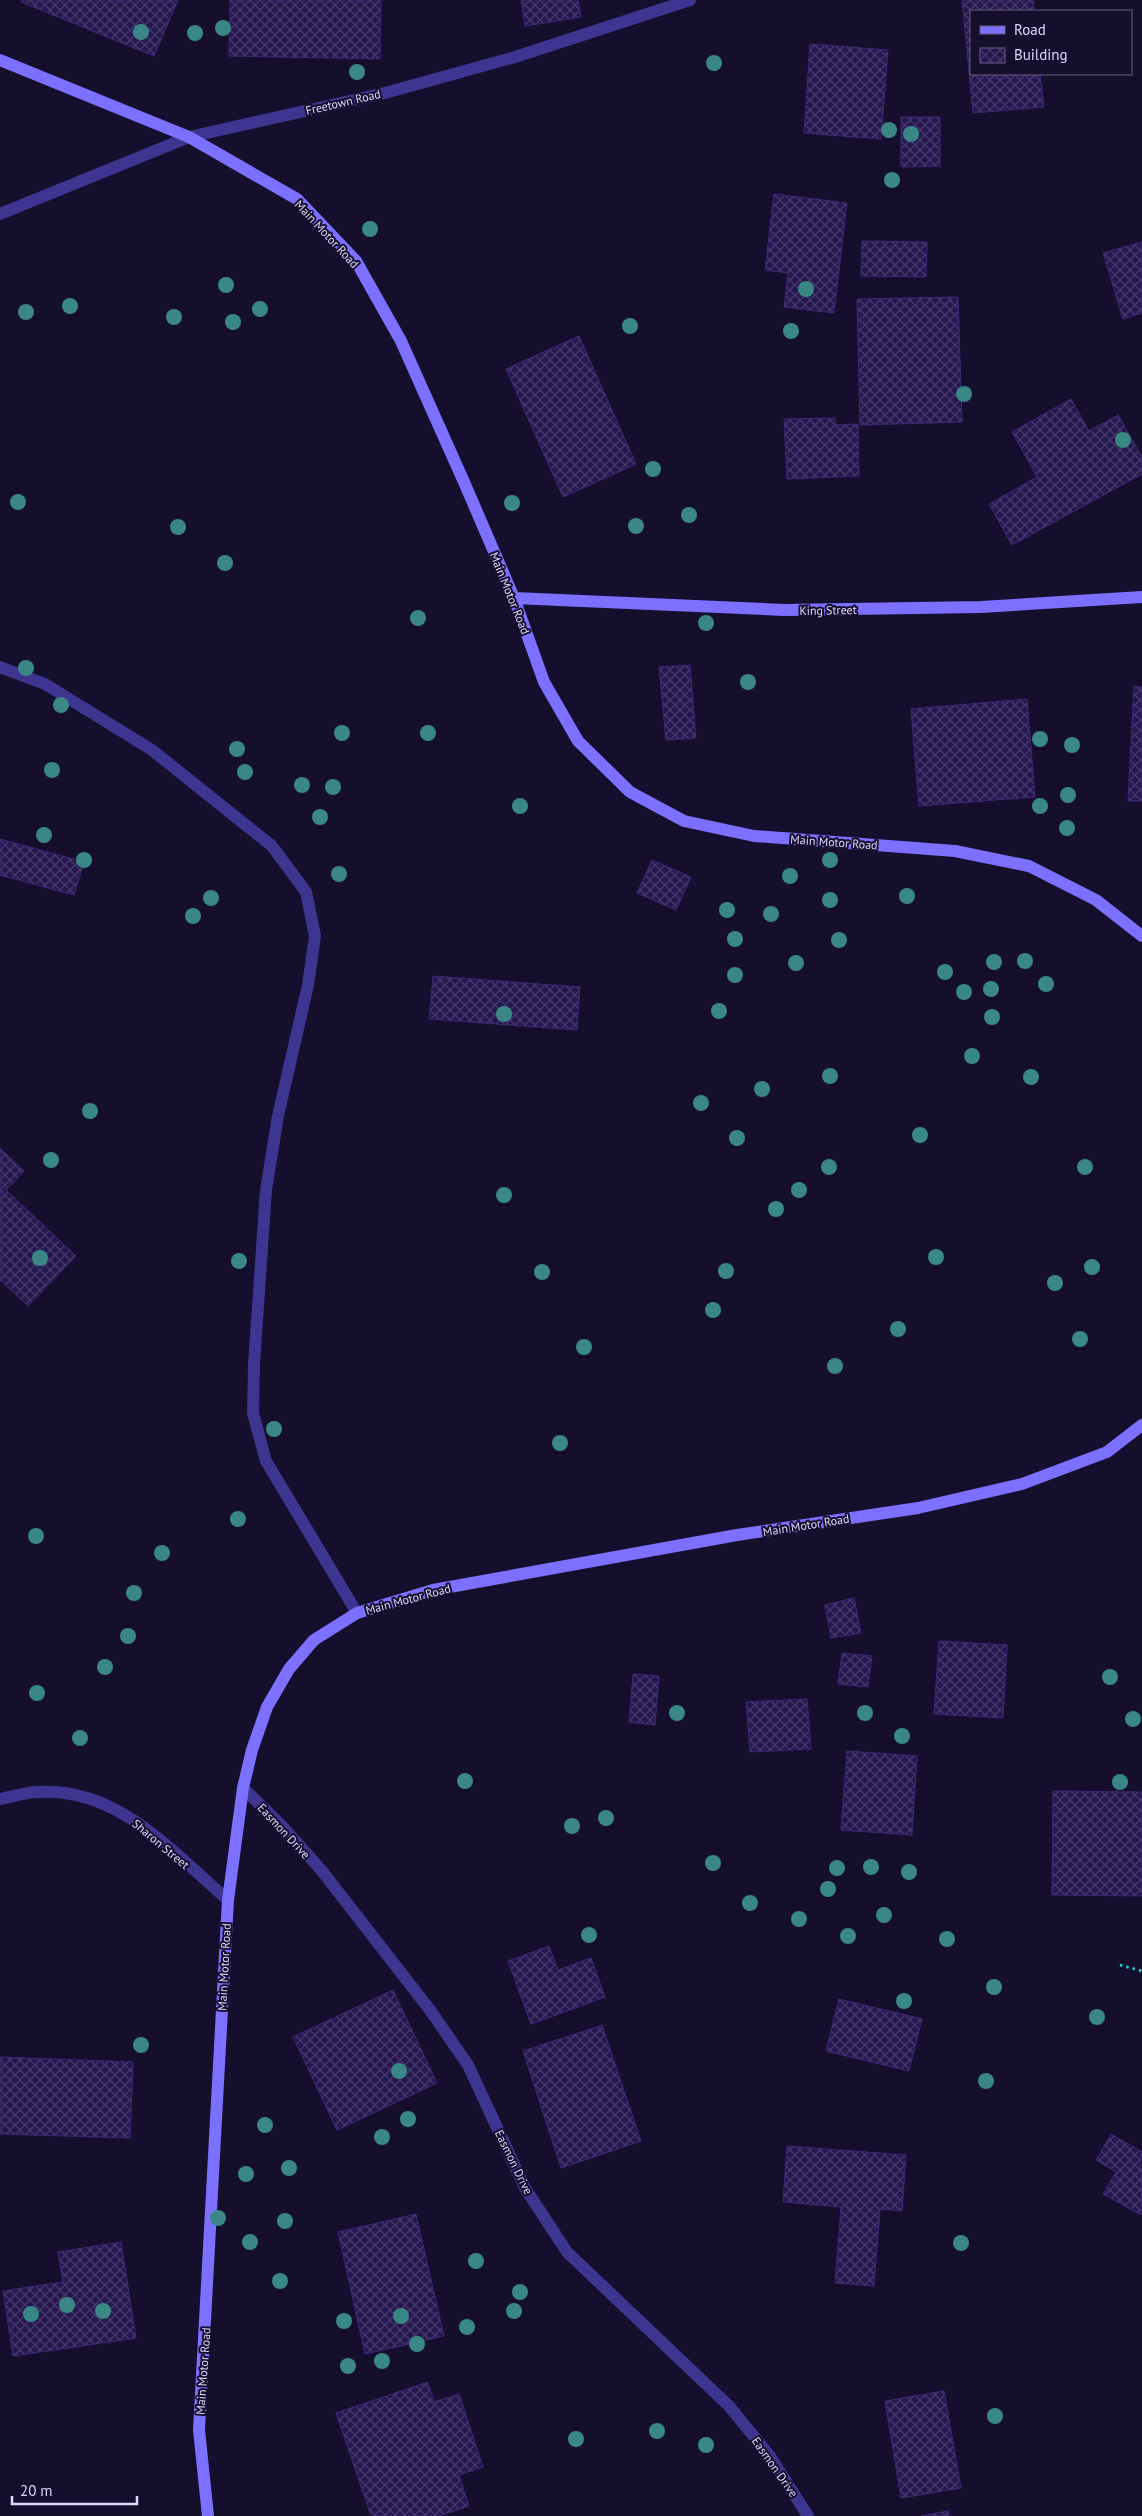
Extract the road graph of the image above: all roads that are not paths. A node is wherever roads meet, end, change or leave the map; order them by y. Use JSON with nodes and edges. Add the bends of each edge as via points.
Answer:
{"nodes":[{"id":1,"x":690,"y":0,"type":"edge"},
{"id":2,"x":0,"y":60,"type":"edge"},
{"id":3,"x":189,"y":137,"type":"junction"},
{"id":4,"x":0,"y":214,"type":"edge"},
{"id":5,"x":1142,"y":597,"type":"edge"},
{"id":6,"x":514,"y":598,"type":"junction"},
{"id":7,"x":0,"y":667,"type":"edge"},
{"id":8,"x":1142,"y":936,"type":"edge"},
{"id":9,"x":1142,"y":1425,"type":"edge"},
{"id":10,"x":357,"y":1613,"type":"junction"},
{"id":11,"x":243,"y":1788,"type":"junction"},
{"id":12,"x":0,"y":1799,"type":"edge"},
{"id":13,"x":228,"y":1900,"type":"junction"},
{"id":14,"x":208,"y":2516,"type":"edge"},
{"id":15,"x":808,"y":2516,"type":"edge"}],
"edges":[{"from":1,"to":3,"type":"street","name":"Freetown Road","via":[[515,57],[404,88]]},
{"from":2,"to":3,"type":"main road","name":"Main Motor Road"},
{"from":3,"to":4,"type":"street","name":"Freetown Road"},
{"from":3,"to":6,"type":"main road","name":"Main Motor Road","via":[[296,200],[356,261],[400,341]]},
{"from":5,"to":6,"type":"main road","name":"King Street","via":[[981,607],[784,610]]},
{"from":6,"to":8,"type":"main road","name":"Main Motor Road","via":[[544,682],[578,741],[630,792],[684,822],[754,836],[955,851],[1029,866],[1096,900]]},
{"from":7,"to":10,"type":"street","via":[[45,684],[152,750],[272,846],[306,892],[315,936],[266,1190],[253,1413],[266,1461]]},
{"from":9,"to":10,"type":"main road","name":"Main Motor Road","via":[[1107,1452],[1022,1484],[918,1508],[737,1535],[433,1590]]},
{"from":10,"to":11,"type":"main road","name":"Main Motor Road","via":[[314,1640],[289,1669],[267,1706]]},
{"from":11,"to":13,"type":"main road","name":"Main Motor Road"},
{"from":11,"to":15,"type":"street","name":"Easmon Drive","via":[[322,1871],[430,2010],[468,2065],[525,2188],[567,2252],[729,2406],[770,2455]]},
{"from":12,"to":13,"type":"street","name":"Sharon Street","via":[[37,1792],[80,1795],[109,1805],[141,1825]]},
{"from":13,"to":14,"type":"main road","name":"Main Motor Road","via":[[199,2430]]}]}
